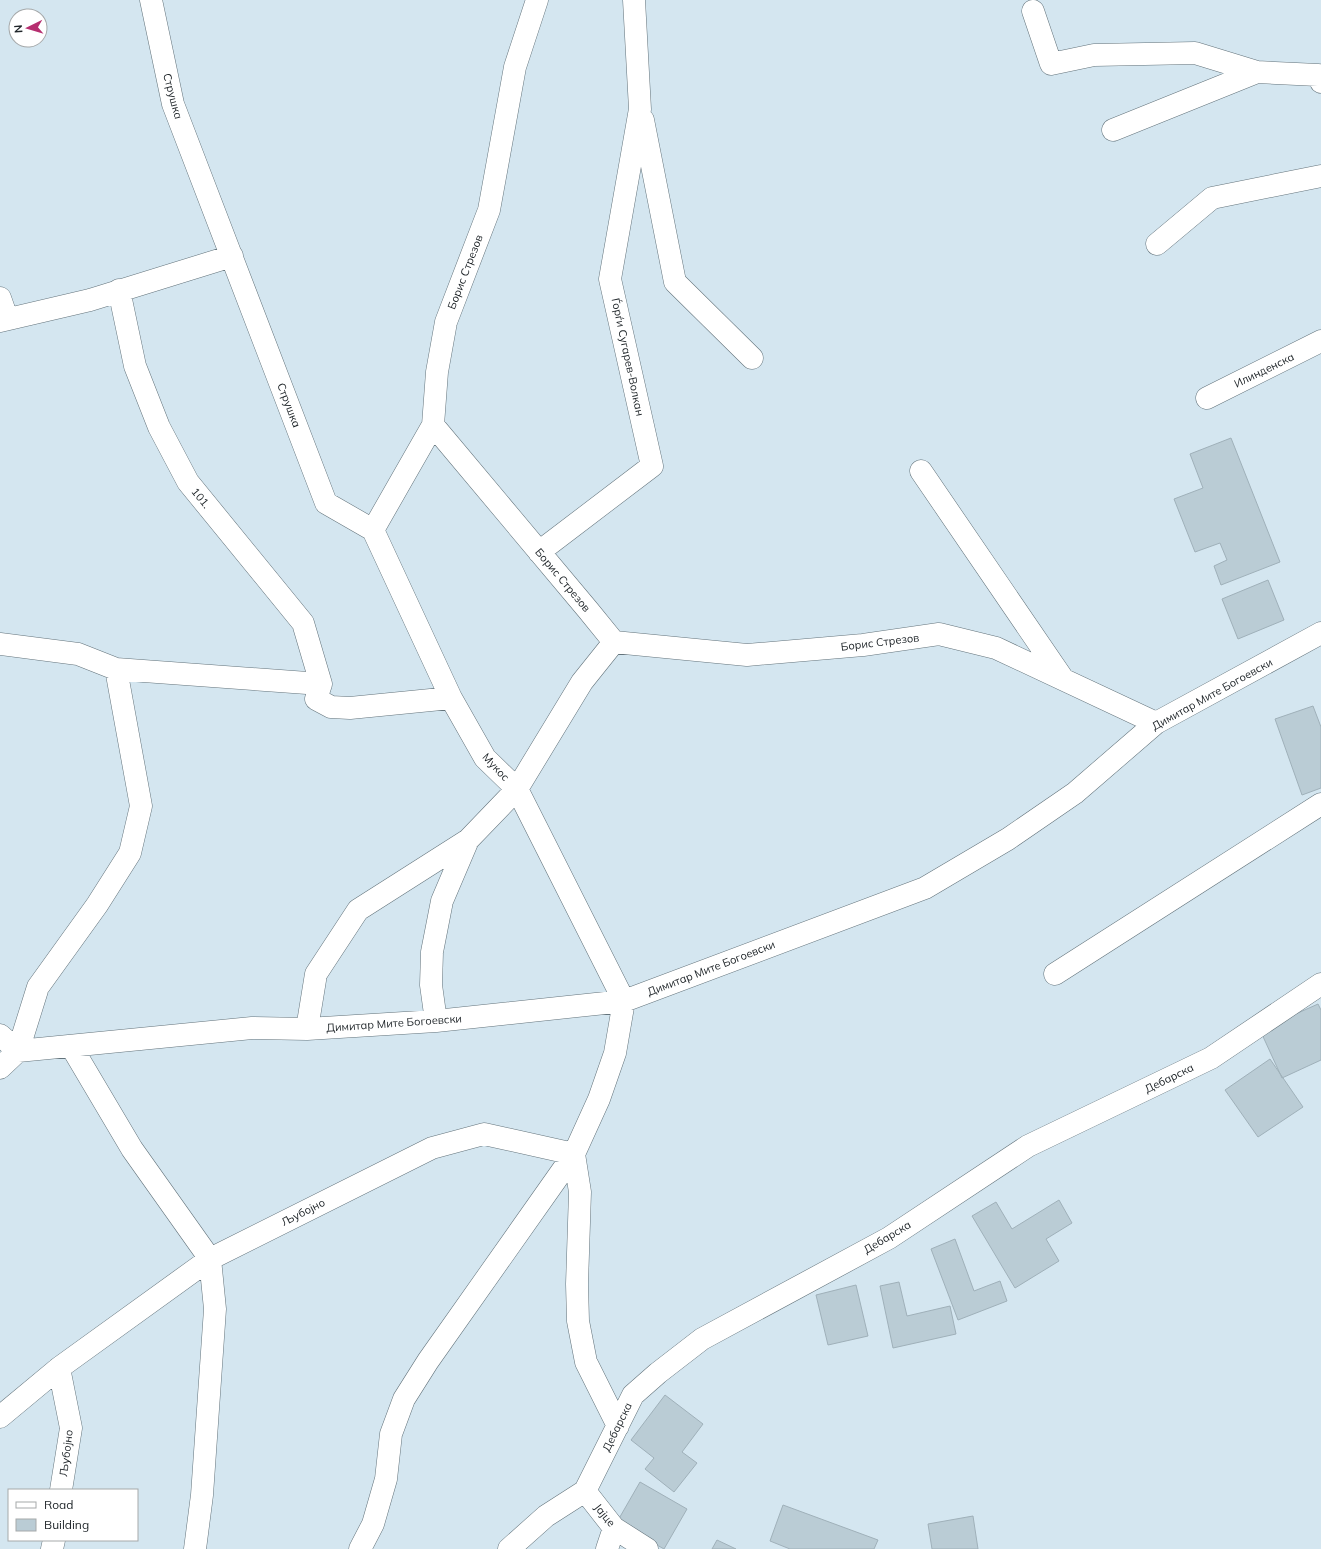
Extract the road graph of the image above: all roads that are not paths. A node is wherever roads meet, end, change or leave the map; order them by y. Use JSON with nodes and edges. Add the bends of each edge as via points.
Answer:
{"nodes":[{"id":1,"x":151,"y":0,"type":"edge"},
{"id":2,"x":537,"y":0,"type":"edge"},
{"id":3,"x":634,"y":0,"type":"edge"},
{"id":4,"x":1033,"y":12,"type":"dead end"},
{"id":5,"x":1257,"y":72,"type":"junction"},
{"id":6,"x":1321,"y":82,"type":"edge"},
{"id":7,"x":640,"y":109,"type":"junction"},
{"id":8,"x":1113,"y":130,"type":"dead end"},
{"id":9,"x":1321,"y":176,"type":"edge"},
{"id":10,"x":1157,"y":244,"type":"dead end"},
{"id":11,"x":232,"y":256,"type":"junction"},
{"id":12,"x":119,"y":290,"type":"junction"},
{"id":13,"x":0,"y":298,"type":"edge"},
{"id":14,"x":4,"y":320,"type":"edge"},
{"id":15,"x":1321,"y":341,"type":"edge"},
{"id":16,"x":752,"y":358,"type":"dead end"},
{"id":17,"x":1207,"y":398,"type":"dead end"},
{"id":18,"x":432,"y":425,"type":"junction"},
{"id":19,"x":921,"y":471,"type":"dead end"},
{"id":20,"x":373,"y":530,"type":"junction"},
{"id":21,"x":539,"y":552,"type":"junction"},
{"id":22,"x":1321,"y":633,"type":"edge"},
{"id":23,"x":614,"y":642,"type":"junction"},
{"id":24,"x":0,"y":644,"type":"edge"},
{"id":25,"x":116,"y":669,"type":"junction"},
{"id":26,"x":1063,"y":680,"type":"junction"},
{"id":27,"x":321,"y":684,"type":"junction"},
{"id":28,"x":451,"y":698,"type":"junction"},
{"id":29,"x":1156,"y":723,"type":"junction"},
{"id":30,"x":517,"y":789,"type":"junction"},
{"id":31,"x":1321,"y":804,"type":"edge"},
{"id":32,"x":468,"y":840,"type":"junction"},
{"id":33,"x":1055,"y":974,"type":"dead end"},
{"id":34,"x":1321,"y":984,"type":"edge"},
{"id":35,"x":624,"y":1001,"type":"junction"},
{"id":36,"x":436,"y":1021,"type":"junction"},
{"id":37,"x":307,"y":1028,"type":"junction"},
{"id":38,"x":0,"y":1035,"type":"edge"},
{"id":39,"x":71,"y":1046,"type":"junction"},
{"id":40,"x":18,"y":1051,"type":"junction"},
{"id":41,"x":0,"y":1068,"type":"edge"},
{"id":42,"x":574,"y":1154,"type":"junction"},
{"id":43,"x":210,"y":1259,"type":"junction"},
{"id":44,"x":59,"y":1368,"type":"junction"},
{"id":45,"x":0,"y":1418,"type":"edge"},
{"id":46,"x":618,"y":1426,"type":"junction"},
{"id":47,"x":61,"y":1489,"type":"edge"},
{"id":48,"x":585,"y":1491,"type":"junction"},
{"id":49,"x":614,"y":1528,"type":"junction"},
{"id":50,"x":194,"y":1549,"type":"edge"},
{"id":51,"x":360,"y":1549,"type":"edge"},
{"id":52,"x":509,"y":1549,"type":"edge"},
{"id":53,"x":607,"y":1549,"type":"edge"},
{"id":54,"x":647,"y":1549,"type":"edge"}],
"edges":[{"from":1,"to":11,"type":"street","name":"Струшка","via":[[173,104]]},
{"from":2,"to":18,"type":"street","name":"Борис Стрезов","via":[[515,67],[489,210],[446,322],[437,372]]},
{"from":3,"to":7,"type":"street","name":"Ѓорѓи Сугарев-Волкан"},
{"from":4,"to":5,"type":"street","via":[[1051,64],[1094,55],[1195,53]]},
{"from":5,"to":6,"type":"street","via":[[1318,75]]},
{"from":5,"to":8,"type":"street"},
{"from":7,"to":16,"type":"street","name":"Ѓорѓи Сугарев-Волкан","via":[[675,282]]},
{"from":7,"to":21,"type":"street","name":"Ѓорѓи Сугарев-Волкан","via":[[610,279],[652,466]]},
{"from":9,"to":10,"type":"street","via":[[1212,198]]},
{"from":11,"to":12,"type":"street"},
{"from":11,"to":20,"type":"street","name":"Струшка","via":[[326,503]]},
{"from":12,"to":14,"type":"street","via":[[90,300]]},
{"from":12,"to":27,"type":"street","name":"101.","via":[[135,366],[159,427],[188,482],[303,623]]},
{"from":13,"to":14,"type":"street"},
{"from":15,"to":17,"type":"street","name":"Илинденска"},
{"from":18,"to":20,"type":"street"},
{"from":18,"to":21,"type":"street","name":"Борис Стрезов"},
{"from":19,"to":26,"type":"street"},
{"from":20,"to":28,"type":"street","name":"Мукос"},
{"from":21,"to":23,"type":"street","name":"Борис Стрезов"},
{"from":22,"to":29,"type":"street","name":"Димитар Мите Богоевски"},
{"from":23,"to":26,"type":"street","name":"Борис Стрезов","via":[[747,655],[863,645],[939,634],[996,648]]},
{"from":23,"to":30,"type":"street","via":[[582,682]]},
{"from":24,"to":25,"type":"street","via":[[78,654]]},
{"from":25,"to":27,"type":"street"},
{"from":25,"to":40,"type":"street","via":[[141,806],[130,853],[38,987]]},
{"from":26,"to":29,"type":"street","name":"Борис Стрезов"},
{"from":27,"to":28,"type":"street","via":[[316,699],[330,707],[350,708]]},
{"from":28,"to":30,"type":"street","name":"Мукос","via":[[485,758]]},
{"from":29,"to":35,"type":"street","name":"Димитар Мите Богоевски","via":[[1075,793],[1008,839],[924,888]]},
{"from":30,"to":32,"type":"street"},
{"from":30,"to":35,"type":"street","name":"Мукос"},
{"from":31,"to":33,"type":"street"},
{"from":32,"to":36,"type":"street","via":[[442,900],[432,952],[431,985]]},
{"from":32,"to":37,"type":"street","via":[[358,910],[316,974]]},
{"from":34,"to":46,"type":"street","name":"Дебарска","via":[[1211,1058],[1028,1146],[889,1238],[702,1339],[633,1395]]},
{"from":35,"to":36,"type":"street","name":"Димитар Мите Богоевски"},
{"from":35,"to":42,"type":"street","via":[[614,1053],[599,1098]]},
{"from":36,"to":37,"type":"street","name":"Димитар Мите Богоевски"},
{"from":37,"to":39,"type":"street","name":"Димитар Мите Богоевски","via":[[252,1028]]},
{"from":38,"to":40,"type":"street"},
{"from":39,"to":40,"type":"street","name":"Димитар Мите Богоевски"},
{"from":39,"to":43,"type":"street","via":[[132,1149]]},
{"from":40,"to":41,"type":"street"},
{"from":42,"to":43,"type":"street","name":"Љубојно","via":[[484,1134],[432,1148]]},
{"from":42,"to":46,"type":"street","via":[[580,1192],[578,1321],[586,1362]]},
{"from":42,"to":51,"type":"street","via":[[404,1399],[391,1434],[386,1479],[372,1524]]},
{"from":43,"to":44,"type":"street","name":"Љубојно"},
{"from":43,"to":50,"type":"street","via":[[215,1309],[202,1495]]},
{"from":44,"to":45,"type":"street","name":"Љубојно"},
{"from":44,"to":47,"type":"street","name":"Љубојно","via":[[71,1428]]},
{"from":46,"to":48,"type":"street","name":"Дебарска"},
{"from":48,"to":49,"type":"street","name":"Јајце"},
{"from":48,"to":52,"type":"street","via":[[546,1516]]},
{"from":49,"to":53,"type":"street"},
{"from":49,"to":54,"type":"street","name":"Јајце"}]}
